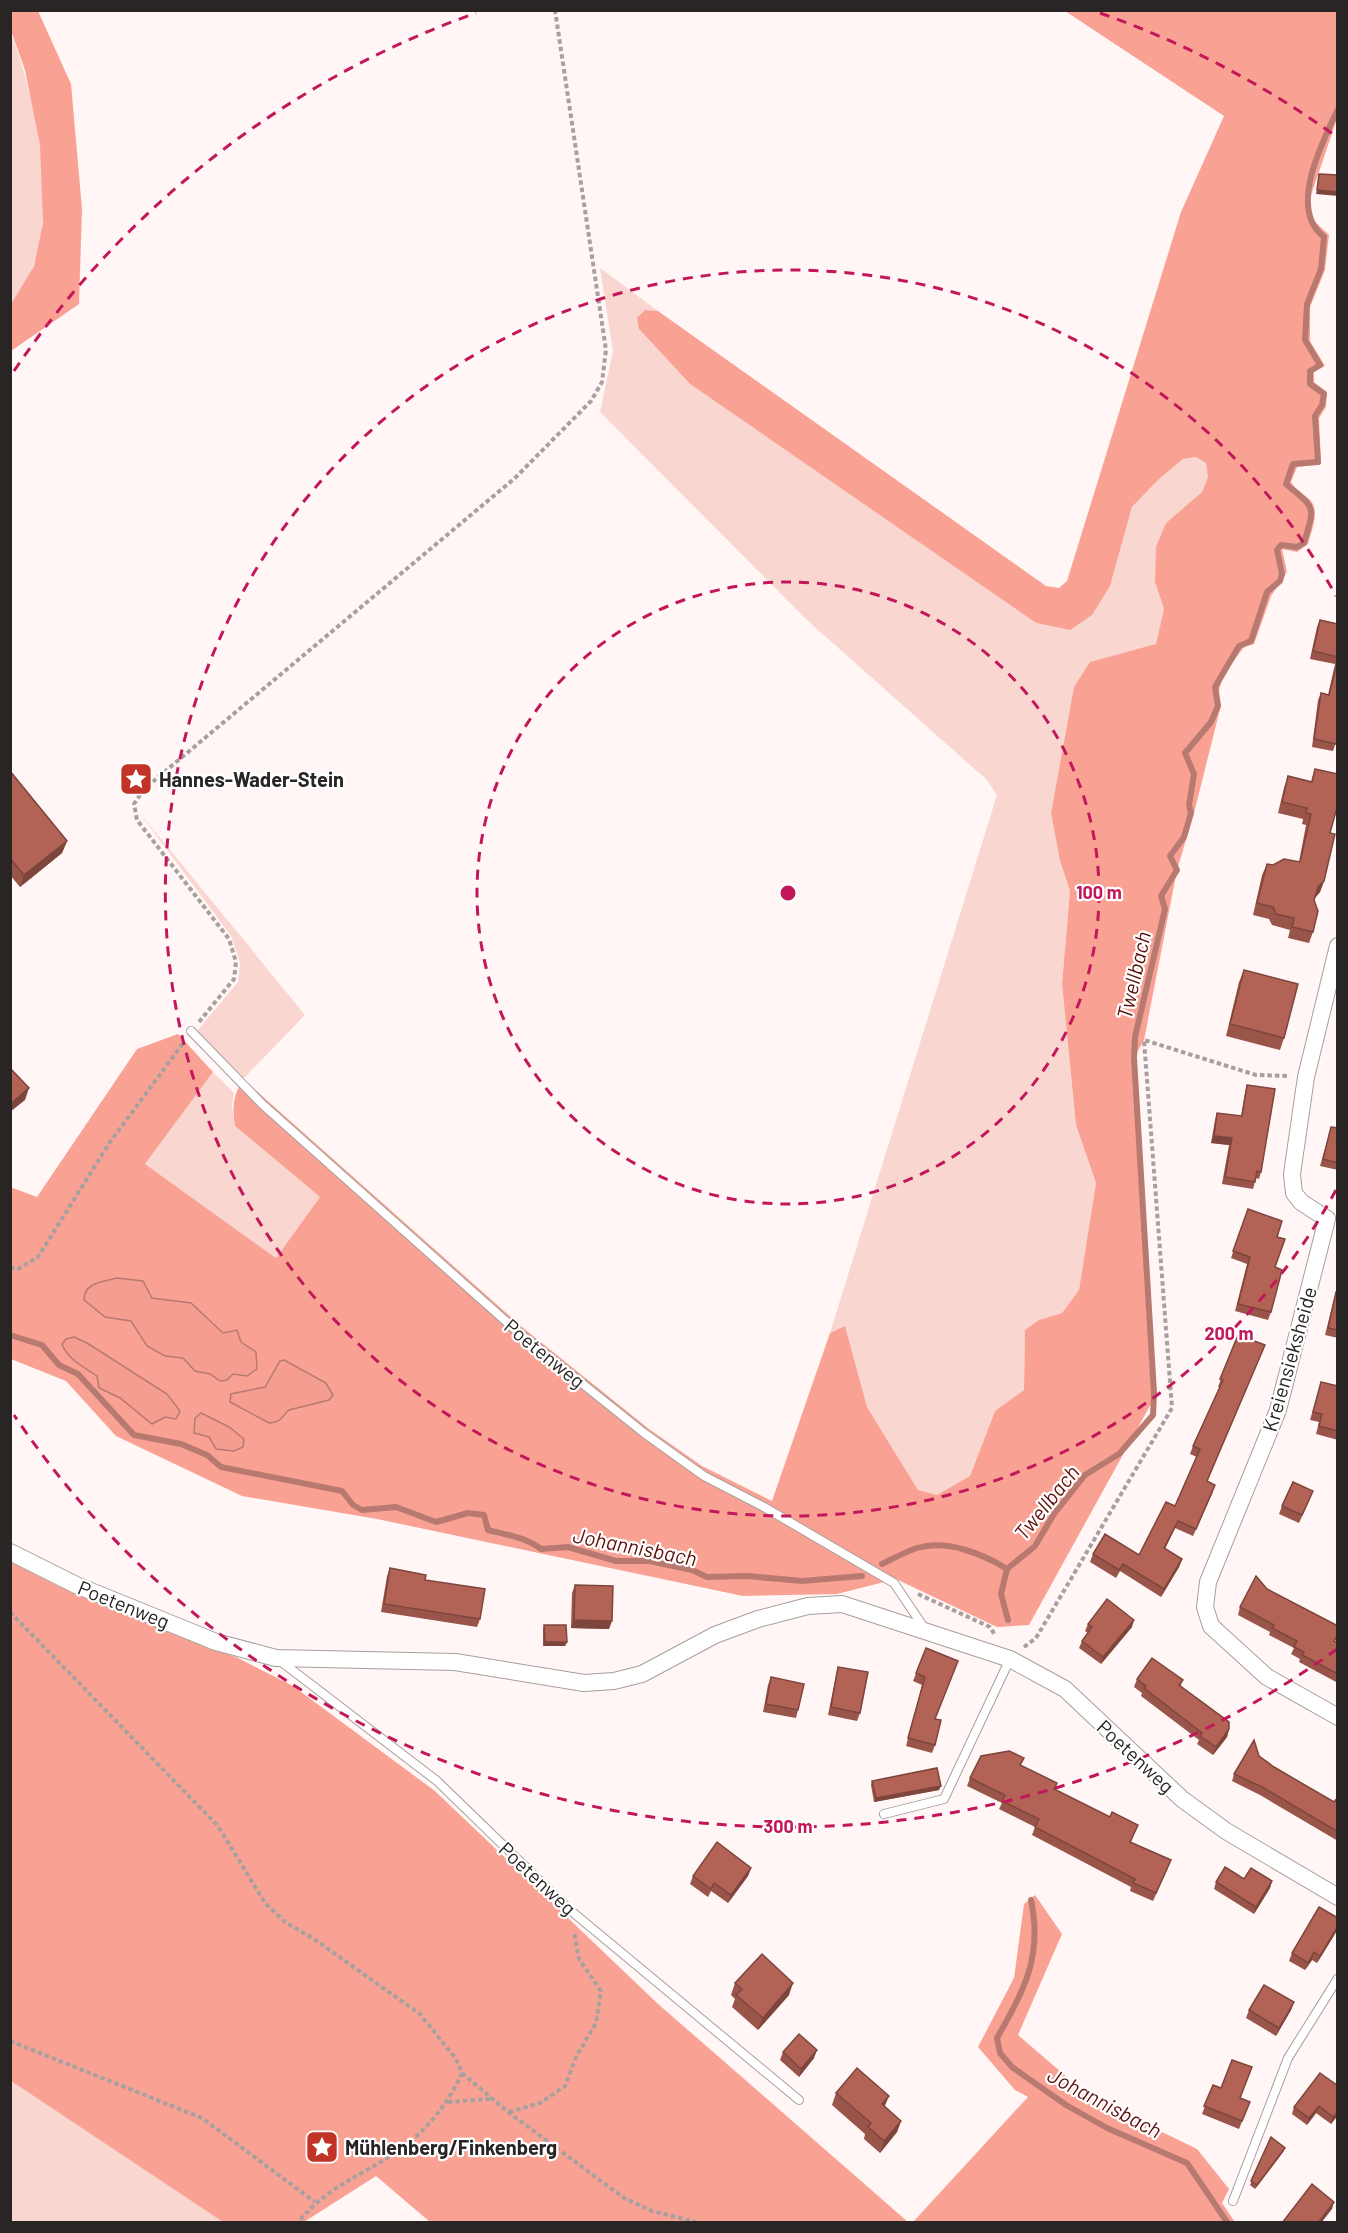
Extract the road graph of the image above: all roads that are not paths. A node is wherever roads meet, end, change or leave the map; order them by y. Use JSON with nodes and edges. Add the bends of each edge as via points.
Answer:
{"nodes":[{"id":1,"x":1338,"y":946,"type":"edge"},
{"id":2,"x":192,"y":1031,"type":"road end"},
{"id":3,"x":1332,"y":1220,"type":"edge"},
{"id":4,"x":10,"y":1552,"type":"edge"},
{"id":5,"x":926,"y":1632,"type":"junction"},
{"id":6,"x":276,"y":1658,"type":"junction"},
{"id":7,"x":1010,"y":1659,"type":"junction"},
{"id":8,"x":1338,"y":1717,"type":"edge"},
{"id":9,"x":884,"y":1814,"type":"dead end"},
{"id":10,"x":1338,"y":1897,"type":"edge"},
{"id":11,"x":1338,"y":1977,"type":"edge"},
{"id":12,"x":799,"y":2100,"type":"dead end"},
{"id":13,"x":1233,"y":2201,"type":"dead end"}],
"edges":[{"from":1,"to":3,"type":"street","name":"Kreiensieksheide","via":[[1306,1077],[1292,1174],[1294,1193],[1301,1202]]},
{"from":2,"to":5,"type":"lane","name":"Poetenweg","via":[[262,1104],[483,1301],[644,1433],[704,1476],[894,1583]]},
{"from":3,"to":8,"type":"street","name":"Kreiensieksheide","via":[[1278,1410],[1208,1582],[1204,1607],[1211,1626],[1268,1677]]},
{"from":4,"to":6,"type":"street","name":"Poetenweg","via":[[76,1585],[216,1642]]},
{"from":5,"to":6,"type":"street","name":"Poetenweg","via":[[842,1604],[808,1606],[758,1618],[715,1635],[642,1674],[614,1682],[584,1683],[455,1662]]},
{"from":5,"to":7,"type":"street","name":"Poetenweg"},
{"from":6,"to":12,"type":"lane","name":"Poetenweg","via":[[437,1782],[570,1910]]},
{"from":7,"to":9,"type":"lane","via":[[944,1799]]},
{"from":7,"to":10,"type":"street","name":"Poetenweg","via":[[1065,1689],[1182,1799],[1208,1818]]},
{"from":11,"to":13,"type":"lane","via":[[1288,2058]]}]}
